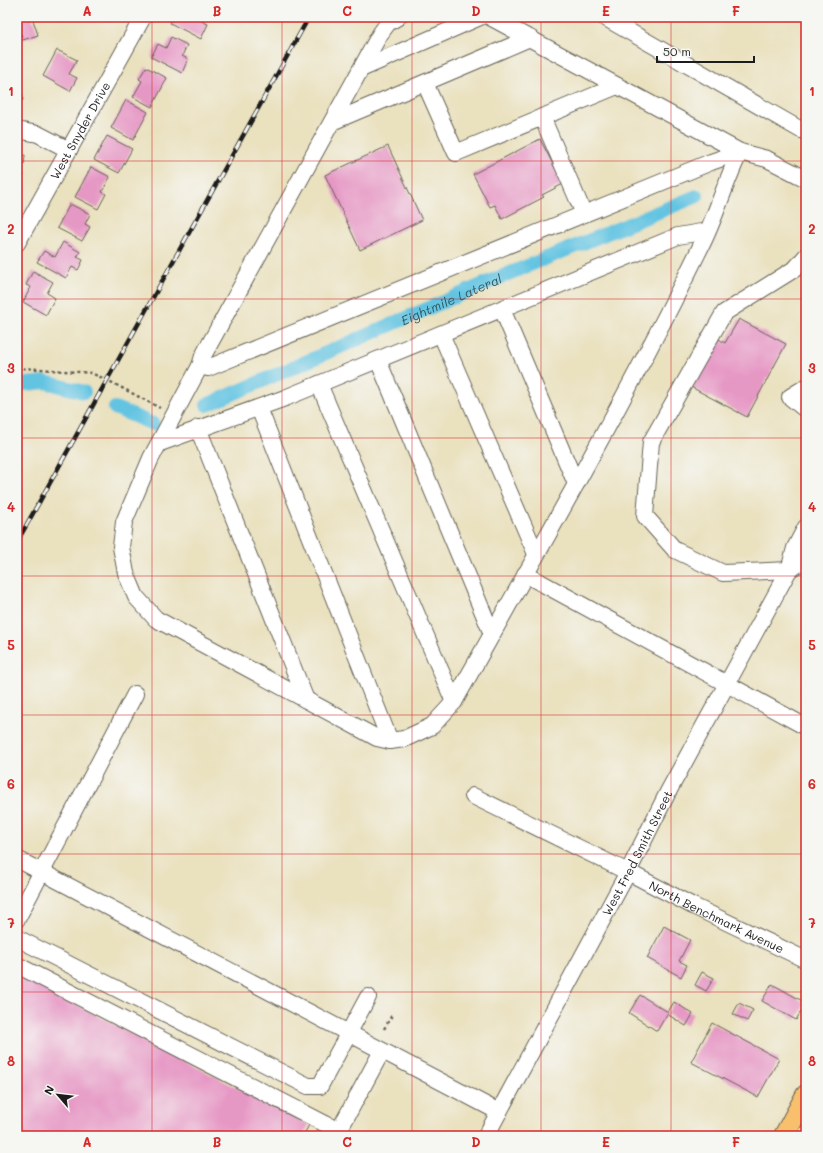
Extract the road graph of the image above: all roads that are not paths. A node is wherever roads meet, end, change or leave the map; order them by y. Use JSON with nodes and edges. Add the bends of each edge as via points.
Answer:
{"nodes":[{"id":1,"x":143,"y":17,"type":"edge"},
{"id":2,"x":398,"y":17,"type":"edge"},
{"id":3,"x":480,"y":17,"type":"edge"},
{"id":4,"x":490,"y":17,"type":"edge"},
{"id":5,"x":604,"y":17,"type":"edge"},
{"id":6,"x":530,"y":38,"type":"junction"},
{"id":7,"x":361,"y":70,"type":"junction"},
{"id":8,"x":425,"y":83,"type":"junction"},
{"id":9,"x":617,"y":86,"type":"junction"},
{"id":10,"x":542,"y":117,"type":"junction"},
{"id":11,"x":332,"y":122,"type":"junction"},
{"id":12,"x":17,"y":130,"type":"edge"},
{"id":13,"x":806,"y":131,"type":"edge"},
{"id":14,"x":69,"y":150,"type":"junction"},
{"id":15,"x":740,"y":152,"type":"junction"},
{"id":16,"x":806,"y":179,"type":"edge"},
{"id":17,"x":584,"y":214,"type":"junction"},
{"id":18,"x":708,"y":231,"type":"junction"},
{"id":19,"x":17,"y":244,"type":"edge"},
{"id":20,"x":805,"y":259,"type":"edge"},
{"id":21,"x":502,"y":309,"type":"junction"},
{"id":22,"x":441,"y":334,"type":"junction"},
{"id":23,"x":378,"y":360,"type":"junction"},
{"id":24,"x":200,"y":366,"type":"junction"},
{"id":25,"x":319,"y":384,"type":"junction"},
{"id":26,"x":806,"y":387,"type":"edge"},
{"id":27,"x":259,"y":408,"type":"junction"},
{"id":28,"x":806,"y":410,"type":"edge"},
{"id":29,"x":198,"y":428,"type":"junction"},
{"id":30,"x":160,"y":442,"type":"junction"},
{"id":31,"x":576,"y":484,"type":"junction"},
{"id":32,"x":806,"y":527,"type":"edge"},
{"id":33,"x":536,"y":554,"type":"junction"},
{"id":34,"x":806,"y":559,"type":"edge"},
{"id":35,"x":789,"y":570,"type":"junction"},
{"id":36,"x":525,"y":574,"type":"junction"},
{"id":37,"x":492,"y":634,"type":"junction"},
{"id":38,"x":727,"y":683,"type":"junction"},
{"id":39,"x":135,"y":694,"type":"dead end"},
{"id":40,"x":306,"y":700,"type":"junction"},
{"id":41,"x":454,"y":702,"type":"junction"},
{"id":42,"x":806,"y":727,"type":"edge"},
{"id":43,"x":390,"y":741,"type":"junction"},
{"id":44,"x":473,"y":796,"type":"dead end"},
{"id":45,"x":17,"y":859,"type":"edge"},
{"id":46,"x":42,"y":871,"type":"junction"},
{"id":47,"x":628,"y":872,"type":"junction"},
{"id":48,"x":17,"y":920,"type":"edge"},
{"id":49,"x":17,"y":938,"type":"edge"},
{"id":50,"x":806,"y":960,"type":"edge"},
{"id":51,"x":17,"y":965,"type":"edge"},
{"id":52,"x":368,"y":997,"type":"dead end"},
{"id":53,"x":349,"y":1033,"type":"junction"},
{"id":54,"x":382,"y":1051,"type":"junction"},
{"id":55,"x":806,"y":1095,"type":"edge"},
{"id":56,"x":499,"y":1112,"type":"junction"},
{"id":57,"x":337,"y":1134,"type":"edge"},
{"id":58,"x":486,"y":1136,"type":"edge"},
{"id":59,"x":784,"y":1136,"type":"edge"}],
"edges":[{"from":1,"to":14,"type":"street","name":"West Snyder Drive"},
{"from":2,"to":7,"type":"street","via":[[388,23],[380,34]]},
{"from":3,"to":7,"type":"street"},
{"from":4,"to":6,"type":"street"},
{"from":5,"to":13,"type":"street"},
{"from":6,"to":8,"type":"street"},
{"from":6,"to":9,"type":"street"},
{"from":7,"to":11,"type":"street"},
{"from":8,"to":10,"type":"street","via":[[456,153]]},
{"from":8,"to":11,"type":"street"},
{"from":9,"to":10,"type":"street"},
{"from":9,"to":15,"type":"street"},
{"from":10,"to":17,"type":"street"},
{"from":11,"to":24,"type":"street","via":[[203,356]]},
{"from":12,"to":14,"type":"street","via":[[38,134]]},
{"from":14,"to":19,"type":"street","name":"West Snyder Drive"},
{"from":15,"to":16,"type":"street","via":[[767,158]]},
{"from":15,"to":17,"type":"street"},
{"from":15,"to":18,"type":"street"},
{"from":17,"to":24,"type":"street","via":[[208,368]]},
{"from":18,"to":21,"type":"street","via":[[678,236]]},
{"from":18,"to":31,"type":"street"},
{"from":20,"to":35,"type":"street","via":[[796,268],[724,312],[651,442],[645,516],[675,550],[723,573]]},
{"from":21,"to":22,"type":"street"},
{"from":21,"to":31,"type":"street"},
{"from":22,"to":23,"type":"street"},
{"from":22,"to":33,"type":"street"},
{"from":23,"to":25,"type":"street"},
{"from":23,"to":37,"type":"street"},
{"from":24,"to":30,"type":"street"},
{"from":25,"to":27,"type":"street"},
{"from":25,"to":41,"type":"street"},
{"from":26,"to":28,"type":"street","via":[[790,397]]},
{"from":27,"to":29,"type":"street"},
{"from":27,"to":43,"type":"street"},
{"from":29,"to":30,"type":"street"},
{"from":29,"to":40,"type":"street"},
{"from":30,"to":40,"type":"street","via":[[124,522],[121,547],[126,573],[136,598],[156,619]]},
{"from":31,"to":33,"type":"street"},
{"from":32,"to":35,"type":"street","via":[[795,548]]},
{"from":33,"to":36,"type":"street"},
{"from":34,"to":35,"type":"street"},
{"from":35,"to":38,"type":"street","name":"West Fred Smith Street"},
{"from":36,"to":37,"type":"street"},
{"from":36,"to":38,"type":"street"},
{"from":37,"to":41,"type":"street"},
{"from":38,"to":42,"type":"street"},
{"from":38,"to":47,"type":"street","name":"West Fred Smith Street"},
{"from":39,"to":46,"type":"street"},
{"from":40,"to":43,"type":"street","via":[[377,738]]},
{"from":41,"to":43,"type":"street","via":[[432,726],[404,739]]},
{"from":44,"to":47,"type":"street","name":"North Benchmark Avenue"},
{"from":45,"to":46,"type":"street"},
{"from":46,"to":48,"type":"street"},
{"from":46,"to":53,"type":"street"},
{"from":47,"to":50,"type":"street","name":"North Benchmark Avenue"},
{"from":47,"to":56,"type":"street","name":"West Fred Smith Street"},
{"from":49,"to":53,"type":"street","via":[[308,1086],[320,1086]]},
{"from":51,"to":57,"type":"street"},
{"from":52,"to":53,"type":"street"},
{"from":53,"to":54,"type":"street"},
{"from":54,"to":56,"type":"street"},
{"from":54,"to":57,"type":"street"},
{"from":55,"to":59,"type":"main road"},
{"from":56,"to":58,"type":"street","name":"West Fred Smith Street"}]}
